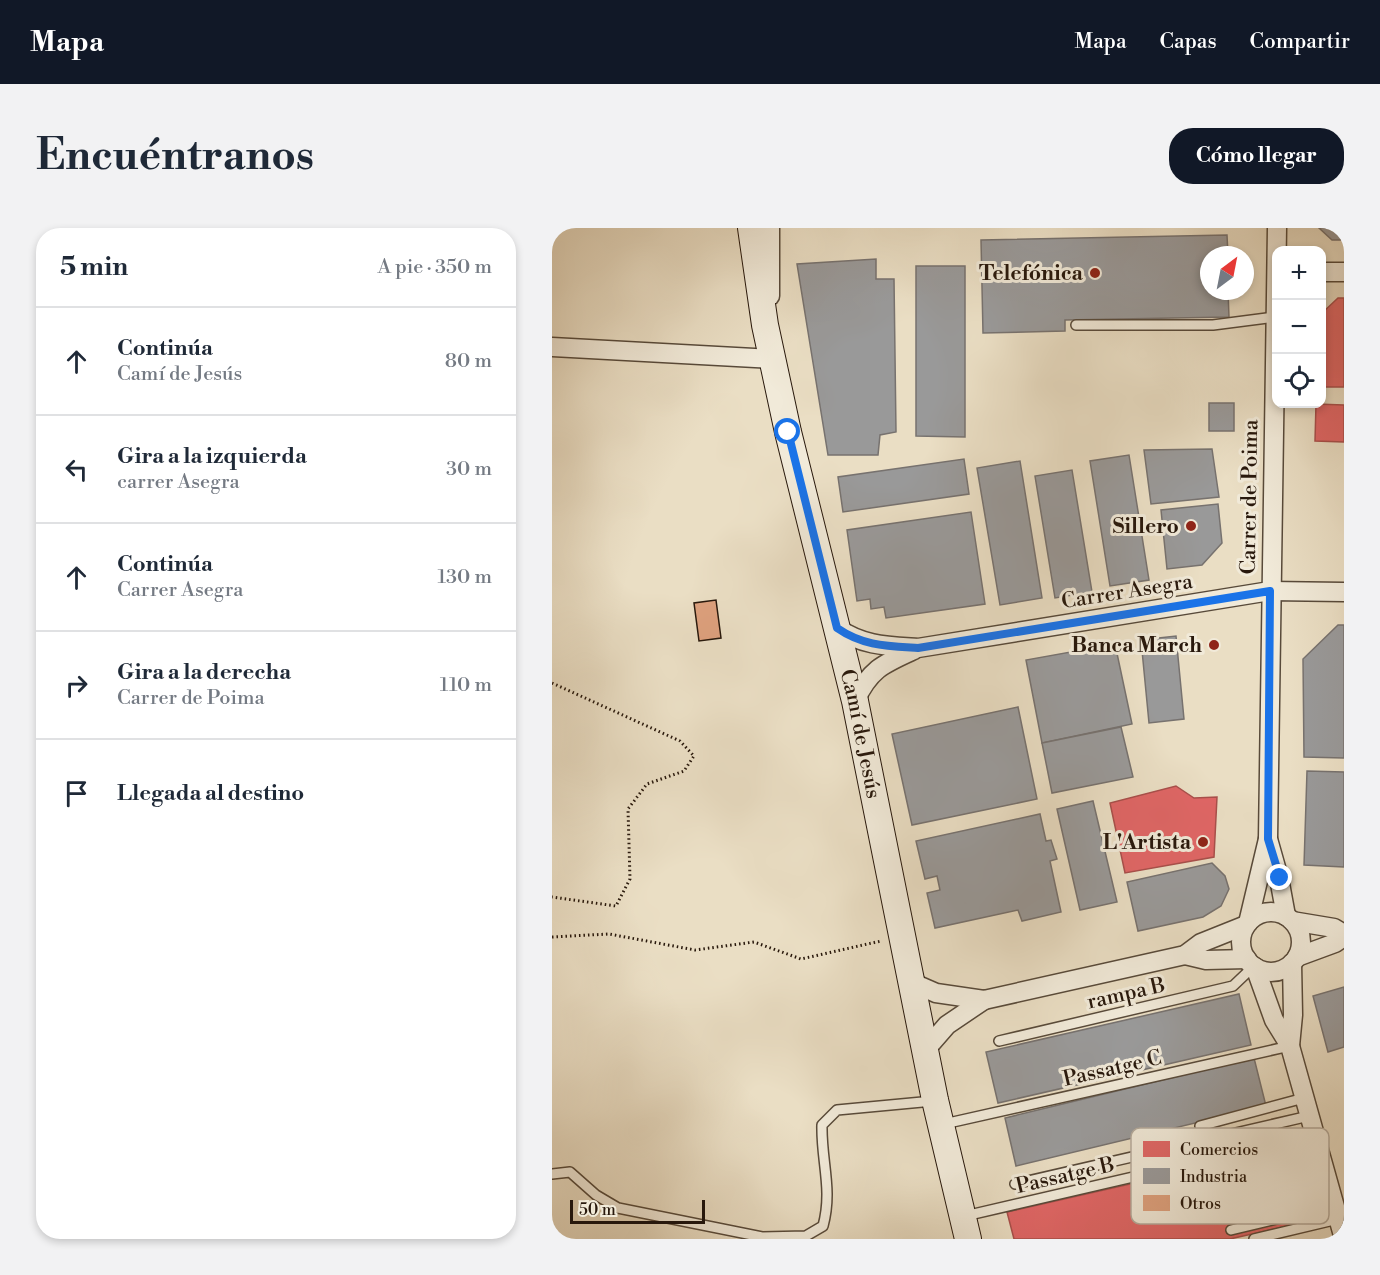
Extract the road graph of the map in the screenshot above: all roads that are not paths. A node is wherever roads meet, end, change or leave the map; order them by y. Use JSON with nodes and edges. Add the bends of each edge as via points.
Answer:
{"nodes":[{"id":1,"x":751,"y":228,"type":"edge"},
{"id":2,"x":770,"y":228,"type":"edge"},
{"id":3,"x":1277,"y":228,"type":"edge"},
{"id":4,"x":1277,"y":246,"type":"edge"},
{"id":5,"x":1326,"y":272,"type":"edge"},
{"id":6,"x":1344,"y":272,"type":"edge"},
{"id":7,"x":1272,"y":318,"type":"edge"},
{"id":8,"x":765,"y":325,"type":"junction"},
{"id":9,"x":1076,"y":325,"type":"dead end"},
{"id":10,"x":552,"y":347,"type":"edge"},
{"id":11,"x":1274,"y":354,"type":"edge"},
{"id":12,"x":773,"y":359,"type":"junction"},
{"id":13,"x":1270,"y":591,"type":"junction"},
{"id":14,"x":1344,"y":592,"type":"edge"},
{"id":15,"x":837,"y":628,"type":"junction"},
{"id":16,"x":918,"y":648,"type":"junction"},
{"id":17,"x":855,"y":701,"type":"junction"},
{"id":18,"x":1268,"y":839,"type":"junction"},
{"id":19,"x":1289,"y":919,"type":"junction"},
{"id":20,"x":1247,"y":924,"type":"junction"},
{"id":21,"x":1344,"y":935,"type":"edge"},
{"id":22,"x":1185,"y":955,"type":"junction"},
{"id":23,"x":1294,"y":960,"type":"junction"},
{"id":24,"x":1252,"y":964,"type":"junction"},
{"id":25,"x":913,"y":983,"type":"junction"},
{"id":26,"x":984,"y":1000,"type":"junction"},
{"id":27,"x":999,"y":1041,"type":"dead end"},
{"id":28,"x":1290,"y":1046,"type":"junction"},
{"id":29,"x":927,"y":1048,"type":"junction"},
{"id":30,"x":1304,"y":1098,"type":"junction"},
{"id":31,"x":935,"y":1100,"type":"junction"},
{"id":32,"x":1309,"y":1116,"type":"junction"},
{"id":33,"x":941,"y":1125,"type":"junction"},
{"id":34,"x":1200,"y":1125,"type":"dead end"},
{"id":35,"x":1257,"y":1128,"type":"edge"},
{"id":36,"x":1313,"y":1128,"type":"edge"},
{"id":37,"x":1131,"y":1157,"type":"edge"},
{"id":38,"x":552,"y":1174,"type":"edge"},
{"id":39,"x":1015,"y":1184,"type":"dead end"},
{"id":40,"x":1131,"y":1184,"type":"edge"},
{"id":41,"x":1329,"y":1186,"type":"edge"},
{"id":42,"x":1336,"y":1212,"type":"junction"},
{"id":43,"x":1329,"y":1213,"type":"edge"},
{"id":44,"x":1329,"y":1214,"type":"edge"},
{"id":45,"x":1266,"y":1224,"type":"edge"},
{"id":46,"x":1300,"y":1224,"type":"edge"},
{"id":47,"x":965,"y":1228,"type":"edge"},
{"id":48,"x":1231,"y":1230,"type":"dead end"},
{"id":49,"x":1254,"y":1239,"type":"edge"},
{"id":50,"x":1344,"y":1239,"type":"edge"}],
"edges":[{"from":1,"to":8,"type":"street","name":"Camí de Jesús"},
{"from":2,"to":8,"type":"street","via":[[770,292]]},
{"from":3,"to":4,"type":"street","name":"Carrer de Poima"},
{"from":5,"to":6,"type":"street"},
{"from":7,"to":9,"type":"lane","via":[[1213,325]]},
{"from":8,"to":12,"type":"street","name":"Camí de Jesús"},
{"from":10,"to":12,"type":"street"},
{"from":11,"to":13,"type":"street","name":"Carrer de Poima"},
{"from":12,"to":15,"type":"street","name":"Camí de Jesús"},
{"from":13,"to":14,"type":"street","name":"Carrer Asegra"},
{"from":13,"to":16,"type":"street","name":"Carrer Asegra"},
{"from":13,"to":18,"type":"street","name":"Carrer de Poima"},
{"from":15,"to":16,"type":"street","via":[[875,646]]},
{"from":15,"to":17,"type":"street","name":"Camí de Jesús"},
{"from":16,"to":17,"type":"street","via":[[879,665]]},
{"from":17,"to":25,"type":"street","name":"Camí de Jesús"},
{"from":18,"to":19,"type":"street","name":"Carrer de Poima"},
{"from":18,"to":20,"type":"street","name":"Carrer de Poima"},
{"from":19,"to":20,"type":"street","via":[[1261,913]]},
{"from":19,"to":21,"type":"street","via":[[1334,928]]},
{"from":19,"to":23,"type":"street","via":[[1301,938]]},
{"from":20,"to":22,"type":"street","via":[[1202,943]]},
{"from":20,"to":24,"type":"street","via":[[1241,940]]},
{"from":21,"to":23,"type":"street","via":[[1335,943]]},
{"from":22,"to":24,"type":"street"},
{"from":22,"to":26,"type":"street"},
{"from":23,"to":24,"type":"street","via":[[1275,971]]},
{"from":23,"to":28,"type":"street"},
{"from":24,"to":27,"type":"lane","name":"rampa B","via":[[1233,986]]},
{"from":24,"to":28,"type":"street","via":[[1274,1020]]},
{"from":25,"to":26,"type":"street","via":[[936,993]]},
{"from":25,"to":29,"type":"street","name":"Camí de Jesús"},
{"from":26,"to":29,"type":"street","via":[[947,1025]]},
{"from":28,"to":30,"type":"street"},
{"from":28,"to":33,"type":"lane","name":"Passatge C"},
{"from":29,"to":31,"type":"street","name":"Camí de Jesús"},
{"from":30,"to":32,"type":"street"},
{"from":30,"to":34,"type":"lane"},
{"from":31,"to":33,"type":"street","name":"Camí de Jesús"},
{"from":31,"to":38,"type":"lane","via":[[837,1110],[822,1125],[821,1150],[829,1204],[823,1226],[806,1236],[762,1236],[618,1208],[570,1172]]},
{"from":32,"to":35,"type":"lane"},
{"from":32,"to":36,"type":"street"},
{"from":33,"to":47,"type":"street","name":"Camí de Jesús"},
{"from":37,"to":39,"type":"lane"},
{"from":40,"to":47,"type":"lane","name":"Passatge B"},
{"from":41,"to":42,"type":"street"},
{"from":42,"to":43,"type":"lane"},
{"from":42,"to":44,"type":"lane"},
{"from":42,"to":50,"type":"street"},
{"from":45,"to":48,"type":"lane"},
{"from":46,"to":49,"type":"lane"}]}
